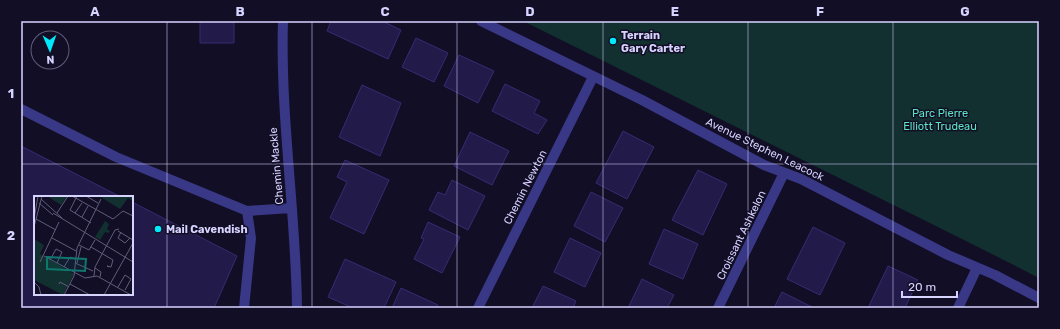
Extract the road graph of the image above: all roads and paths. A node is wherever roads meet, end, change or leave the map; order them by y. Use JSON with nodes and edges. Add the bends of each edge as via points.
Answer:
{"nodes":[{"id":1,"x":283,"y":21,"type":"edge"},
{"id":2,"x":481,"y":21,"type":"edge"},
{"id":3,"x":593,"y":77,"type":"junction"},
{"id":4,"x":21,"y":108,"type":"edge"},
{"id":5,"x":784,"y":173,"type":"junction"},
{"id":6,"x":291,"y":208,"type":"junction"},
{"id":7,"x":247,"y":211,"type":"junction"},
{"id":8,"x":977,"y":268,"type":"junction"},
{"id":9,"x":1039,"y":298,"type":"edge"},
{"id":10,"x":244,"y":308,"type":"edge"},
{"id":11,"x":297,"y":308,"type":"edge"},
{"id":12,"x":478,"y":308,"type":"edge"},
{"id":13,"x":718,"y":308,"type":"edge"},
{"id":14,"x":958,"y":308,"type":"edge"}],
"edges":[{"from":1,"to":6,"type":"street","name":"Chemin Mackle","via":[[283,97]]},
{"from":2,"to":3,"type":"street","name":"Avenue Stephen Leacock"},
{"from":3,"to":5,"type":"street","name":"Avenue Stephen Leacock"},
{"from":3,"to":12,"type":"street","name":"Chemin Newton"},
{"from":4,"to":7,"type":"street","via":[[116,157]]},
{"from":5,"to":8,"type":"street","name":"Avenue Stephen Leacock"},
{"from":5,"to":13,"type":"street","name":"Croissant Ashkelon"},
{"from":6,"to":7,"type":"street"},
{"from":6,"to":11,"type":"street","name":"Chemin Mackle"},
{"from":7,"to":10,"type":"street","via":[[251,238]]},
{"from":8,"to":9,"type":"street","name":"Avenue Stephen Leacock"},
{"from":8,"to":14,"type":"street"}]}
